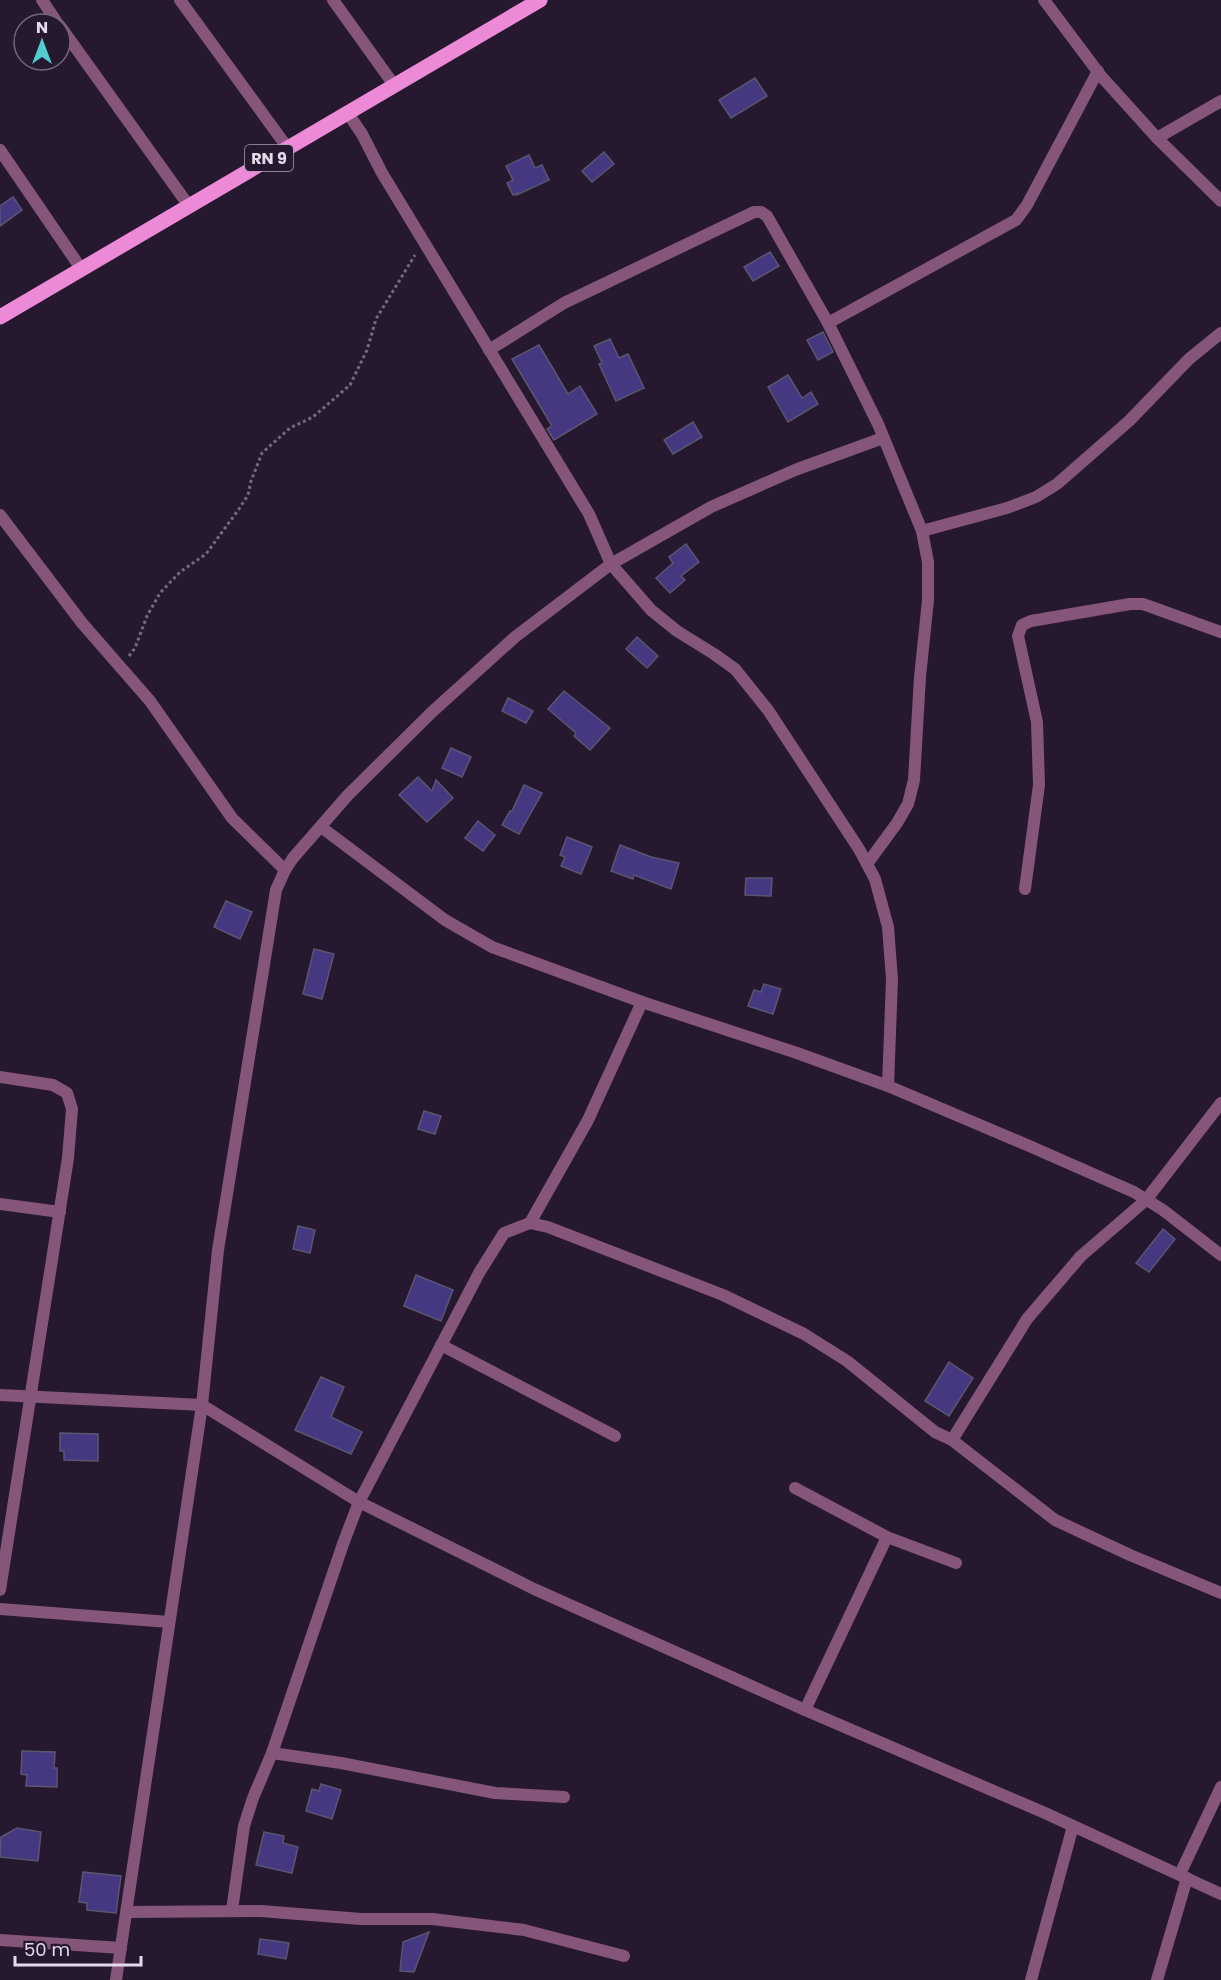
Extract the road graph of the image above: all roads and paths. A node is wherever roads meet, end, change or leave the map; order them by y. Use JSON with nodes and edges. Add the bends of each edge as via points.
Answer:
{"nodes":[{"id":1,"x":180,"y":0,"type":"edge"},
{"id":2,"x":333,"y":0,"type":"edge"},
{"id":3,"x":540,"y":0,"type":"edge"},
{"id":4,"x":1044,"y":0,"type":"edge"},
{"id":5,"x":72,"y":43,"type":"edge"},
{"id":6,"x":1098,"y":71,"type":"junction"},
{"id":7,"x":394,"y":85,"type":"junction"},
{"id":8,"x":1221,"y":101,"type":"edge"},
{"id":9,"x":347,"y":112,"type":"junction"},
{"id":10,"x":1157,"y":138,"type":"junction"},
{"id":11,"x":287,"y":147,"type":"junction"},
{"id":12,"x":0,"y":150,"type":"edge"},
{"id":13,"x":1221,"y":201,"type":"edge"},
{"id":14,"x":189,"y":206,"type":"junction"},
{"id":15,"x":424,"y":242,"type":"junction"},
{"id":16,"x":82,"y":270,"type":"junction"},
{"id":17,"x":0,"y":318,"type":"edge"},
{"id":18,"x":828,"y":323,"type":"junction"},
{"id":19,"x":1221,"y":333,"type":"edge"},
{"id":20,"x":489,"y":350,"type":"junction"},
{"id":21,"x":883,"y":438,"type":"junction"},
{"id":22,"x":0,"y":515,"type":"edge"},
{"id":23,"x":922,"y":531,"type":"junction"},
{"id":24,"x":611,"y":564,"type":"junction"},
{"id":25,"x":1221,"y":632,"type":"edge"},
{"id":26,"x":122,"y":667,"type":"junction"},
{"id":27,"x":321,"y":826,"type":"junction"},
{"id":28,"x":867,"y":864,"type":"junction"},
{"id":29,"x":285,"y":870,"type":"junction"},
{"id":30,"x":1025,"y":889,"type":"dead end"},
{"id":31,"x":642,"y":1002,"type":"junction"},
{"id":32,"x":0,"y":1077,"type":"edge"},
{"id":33,"x":888,"y":1086,"type":"junction"},
{"id":34,"x":1221,"y":1103,"type":"edge"},
{"id":35,"x":1146,"y":1200,"type":"junction"},
{"id":36,"x":0,"y":1204,"type":"edge"},
{"id":37,"x":60,"y":1212,"type":"junction"},
{"id":38,"x":530,"y":1223,"type":"junction"},
{"id":39,"x":1221,"y":1255,"type":"edge"},
{"id":40,"x":441,"y":1345,"type":"junction"},
{"id":41,"x":0,"y":1395,"type":"edge"},
{"id":42,"x":30,"y":1398,"type":"junction"},
{"id":43,"x":202,"y":1405,"type":"junction"},
{"id":44,"x":615,"y":1436,"type":"dead end"},
{"id":45,"x":952,"y":1440,"type":"junction"},
{"id":46,"x":795,"y":1488,"type":"dead end"},
{"id":47,"x":359,"y":1502,"type":"junction"},
{"id":48,"x":887,"y":1537,"type":"junction"},
{"id":49,"x":956,"y":1563,"type":"dead end"},
{"id":50,"x":0,"y":1590,"type":"edge"},
{"id":51,"x":1221,"y":1593,"type":"edge"},
{"id":52,"x":0,"y":1610,"type":"edge"},
{"id":53,"x":169,"y":1622,"type":"junction"},
{"id":54,"x":805,"y":1710,"type":"junction"},
{"id":55,"x":272,"y":1753,"type":"junction"},
{"id":56,"x":1221,"y":1787,"type":"edge"},
{"id":57,"x":564,"y":1797,"type":"dead end"},
{"id":58,"x":1073,"y":1826,"type":"junction"},
{"id":59,"x":1184,"y":1876,"type":"junction"},
{"id":60,"x":1221,"y":1894,"type":"edge"},
{"id":61,"x":232,"y":1910,"type":"junction"},
{"id":62,"x":128,"y":1912,"type":"junction"},
{"id":63,"x":0,"y":1940,"type":"edge"},
{"id":64,"x":121,"y":1948,"type":"junction"},
{"id":65,"x":624,"y":1956,"type":"dead end"},
{"id":66,"x":116,"y":1980,"type":"edge"},
{"id":67,"x":1031,"y":1980,"type":"edge"},
{"id":68,"x":1157,"y":1980,"type":"edge"}],
"edges":[{"from":1,"to":11,"type":"street"},
{"from":2,"to":7,"type":"street"},
{"from":3,"to":7,"type":"main road","number":"RN 9"},
{"from":4,"to":6,"type":"street"},
{"from":5,"to":14,"type":"street"},
{"from":6,"to":10,"type":"street"},
{"from":6,"to":18,"type":"street","via":[[1016,220]]},
{"from":7,"to":9,"type":"main road","number":"RN 9"},
{"from":8,"to":10,"type":"street"},
{"from":9,"to":11,"type":"main road","number":"RN 9"},
{"from":9,"to":15,"type":"street"},
{"from":10,"to":13,"type":"street"},
{"from":11,"to":14,"type":"main road","number":"RN 9"},
{"from":12,"to":16,"type":"street"},
{"from":14,"to":16,"type":"main road","number":"RN 9"},
{"from":15,"to":20,"type":"street"},
{"from":15,"to":26,"type":"path","via":[[376,319],[350,385],[262,453],[248,495],[206,554],[159,593],[135,648]]},
{"from":16,"to":17,"type":"main road","number":"RN 9"},
{"from":18,"to":20,"type":"street","via":[[767,216],[754,212],[564,303]]},
{"from":18,"to":21,"type":"street"},
{"from":19,"to":23,"type":"street","via":[[1189,359],[1129,421],[1036,497]]},
{"from":20,"to":24,"type":"street","via":[[589,514]]},
{"from":21,"to":23,"type":"street"},
{"from":21,"to":24,"type":"street","via":[[795,470],[711,507]]},
{"from":22,"to":26,"type":"street","via":[[82,623]]},
{"from":23,"to":28,"type":"street","via":[[928,562],[928,600],[914,780],[908,804]]},
{"from":24,"to":27,"type":"street","via":[[515,637],[432,712]]},
{"from":24,"to":28,"type":"street","via":[[651,610],[735,669],[768,710]]},
{"from":25,"to":30,"type":"street","via":[[1143,604],[1031,621],[1022,626],[1018,636],[1037,722],[1039,785]]},
{"from":26,"to":29,"type":"street","via":[[232,818]]},
{"from":27,"to":29,"type":"street"},
{"from":27,"to":31,"type":"street","via":[[464,932],[492,947]]},
{"from":28,"to":33,"type":"street","via":[[888,927]]},
{"from":29,"to":43,"type":"street","via":[[276,890],[253,1021],[218,1250]]},
{"from":31,"to":33,"type":"street"},
{"from":31,"to":38,"type":"street","via":[[588,1120]]},
{"from":32,"to":37,"type":"street","via":[[53,1085],[67,1093],[72,1109]]},
{"from":33,"to":35,"type":"street"},
{"from":34,"to":35,"type":"street"},
{"from":35,"to":39,"type":"street"},
{"from":35,"to":45,"type":"street","via":[[1081,1256],[1028,1319]]},
{"from":36,"to":37,"type":"street"},
{"from":37,"to":42,"type":"street"},
{"from":38,"to":40,"type":"street","via":[[504,1233]]},
{"from":38,"to":45,"type":"street","via":[[723,1295],[804,1334],[847,1361],[935,1432]]},
{"from":40,"to":44,"type":"street"},
{"from":40,"to":47,"type":"street"},
{"from":41,"to":42,"type":"street"},
{"from":42,"to":43,"type":"street"},
{"from":42,"to":50,"type":"street"},
{"from":43,"to":47,"type":"street"},
{"from":43,"to":53,"type":"street"},
{"from":45,"to":51,"type":"street","via":[[1055,1520]]},
{"from":46,"to":48,"type":"street"},
{"from":47,"to":54,"type":"street","via":[[534,1589]]},
{"from":47,"to":55,"type":"street"},
{"from":48,"to":49,"type":"street"},
{"from":48,"to":54,"type":"street"},
{"from":52,"to":53,"type":"street"},
{"from":53,"to":62,"type":"street"},
{"from":54,"to":58,"type":"street"},
{"from":55,"to":57,"type":"street","via":[[495,1793]]},
{"from":55,"to":61,"type":"street","via":[[244,1826]]},
{"from":56,"to":59,"type":"street"},
{"from":58,"to":59,"type":"street"},
{"from":58,"to":67,"type":"street"},
{"from":59,"to":60,"type":"street"},
{"from":59,"to":68,"type":"street"},
{"from":61,"to":62,"type":"street"},
{"from":61,"to":65,"type":"street","via":[[361,1919],[432,1919],[524,1930]]},
{"from":62,"to":64,"type":"street"},
{"from":63,"to":64,"type":"street"},
{"from":64,"to":66,"type":"street"}]}
